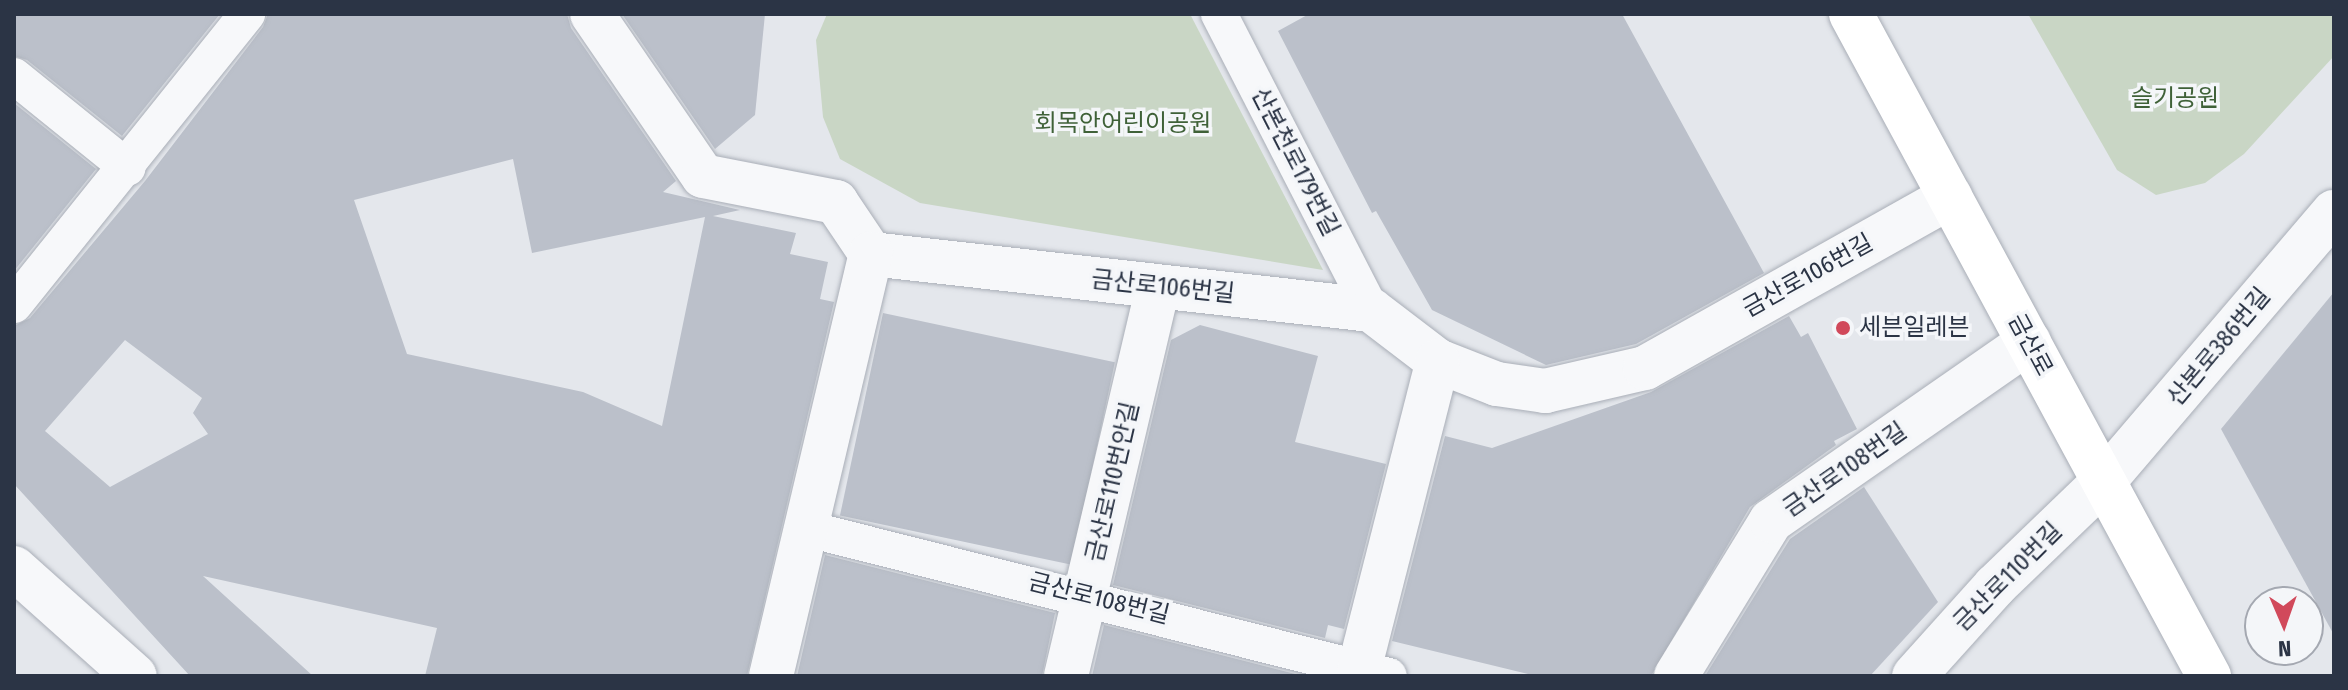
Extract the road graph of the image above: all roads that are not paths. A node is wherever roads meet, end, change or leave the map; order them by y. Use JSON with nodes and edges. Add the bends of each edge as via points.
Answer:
{"nodes":[{"id":1,"x":247,"y":14,"type":"edge"},
{"id":2,"x":592,"y":14,"type":"edge"},
{"id":3,"x":1219,"y":14,"type":"edge"},
{"id":4,"x":1851,"y":14,"type":"edge"},
{"id":5,"x":14,"y":76,"type":"edge"},
{"id":6,"x":128,"y":168,"type":"junction"},
{"id":7,"x":1950,"y":197,"type":"junction"},
{"id":8,"x":2334,"y":212,"type":"edge"},
{"id":9,"x":871,"y":254,"type":"junction"},
{"id":10,"x":1158,"y":287,"type":"junction"},
{"id":11,"x":14,"y":305,"type":"edge"},
{"id":12,"x":1371,"y":310,"type":"junction"},
{"id":13,"x":2029,"y":342,"type":"junction"},
{"id":14,"x":1438,"y":361,"type":"junction"},
{"id":15,"x":2104,"y":481,"type":"junction"},
{"id":16,"x":808,"y":529,"type":"junction"},
{"id":17,"x":14,"y":568,"type":"edge"},
{"id":18,"x":1087,"y":596,"type":"junction"},
{"id":19,"x":93,"y":661,"type":"edge"},
{"id":20,"x":1375,"y":671,"type":"edge"},
{"id":21,"x":135,"y":676,"type":"edge"},
{"id":22,"x":771,"y":676,"type":"edge"},
{"id":23,"x":1066,"y":676,"type":"edge"},
{"id":24,"x":1676,"y":676,"type":"edge"},
{"id":25,"x":1914,"y":676,"type":"edge"},
{"id":26,"x":2209,"y":676,"type":"edge"}],
"edges":[{"from":1,"to":6,"type":"lane"},
{"from":2,"to":9,"type":"street","via":[[703,176],[836,202]]},
{"from":3,"to":12,"type":"lane","name":"산본천로179번길"},
{"from":4,"to":7,"type":"street","name":"금산로"},
{"from":5,"to":6,"type":"lane"},
{"from":6,"to":11,"type":"lane"},
{"from":7,"to":13,"type":"street","name":"금산로"},
{"from":7,"to":14,"type":"street","name":"금산로106번길","via":[[1645,368],[1545,391],[1497,384]]},
{"from":8,"to":15,"type":"street","name":"산본로386번길"},
{"from":9,"to":10,"type":"street","name":"금산로106번길"},
{"from":9,"to":16,"type":"street"},
{"from":10,"to":12,"type":"street","name":"금산로106번길"},
{"from":10,"to":18,"type":"street","name":"금산로110번안길"},
{"from":12,"to":14,"type":"street","name":"금산로106번길"},
{"from":13,"to":15,"type":"street","name":"금산로"},
{"from":13,"to":24,"type":"street","name":"금산로108번길","via":[[1771,521]]},
{"from":14,"to":20,"type":"street"},
{"from":15,"to":25,"type":"street","name":"금산로110번길","via":[[1995,586]]},
{"from":15,"to":26,"type":"street","name":"금산로"},
{"from":16,"to":18,"type":"lane","name":"금산로108번길"},
{"from":16,"to":22,"type":"street"},
{"from":17,"to":19,"type":"street"},
{"from":18,"to":20,"type":"lane","name":"금산로108번길"},
{"from":18,"to":23,"type":"street","name":"금산로110번안길"},
{"from":19,"to":21,"type":"street"}]}
